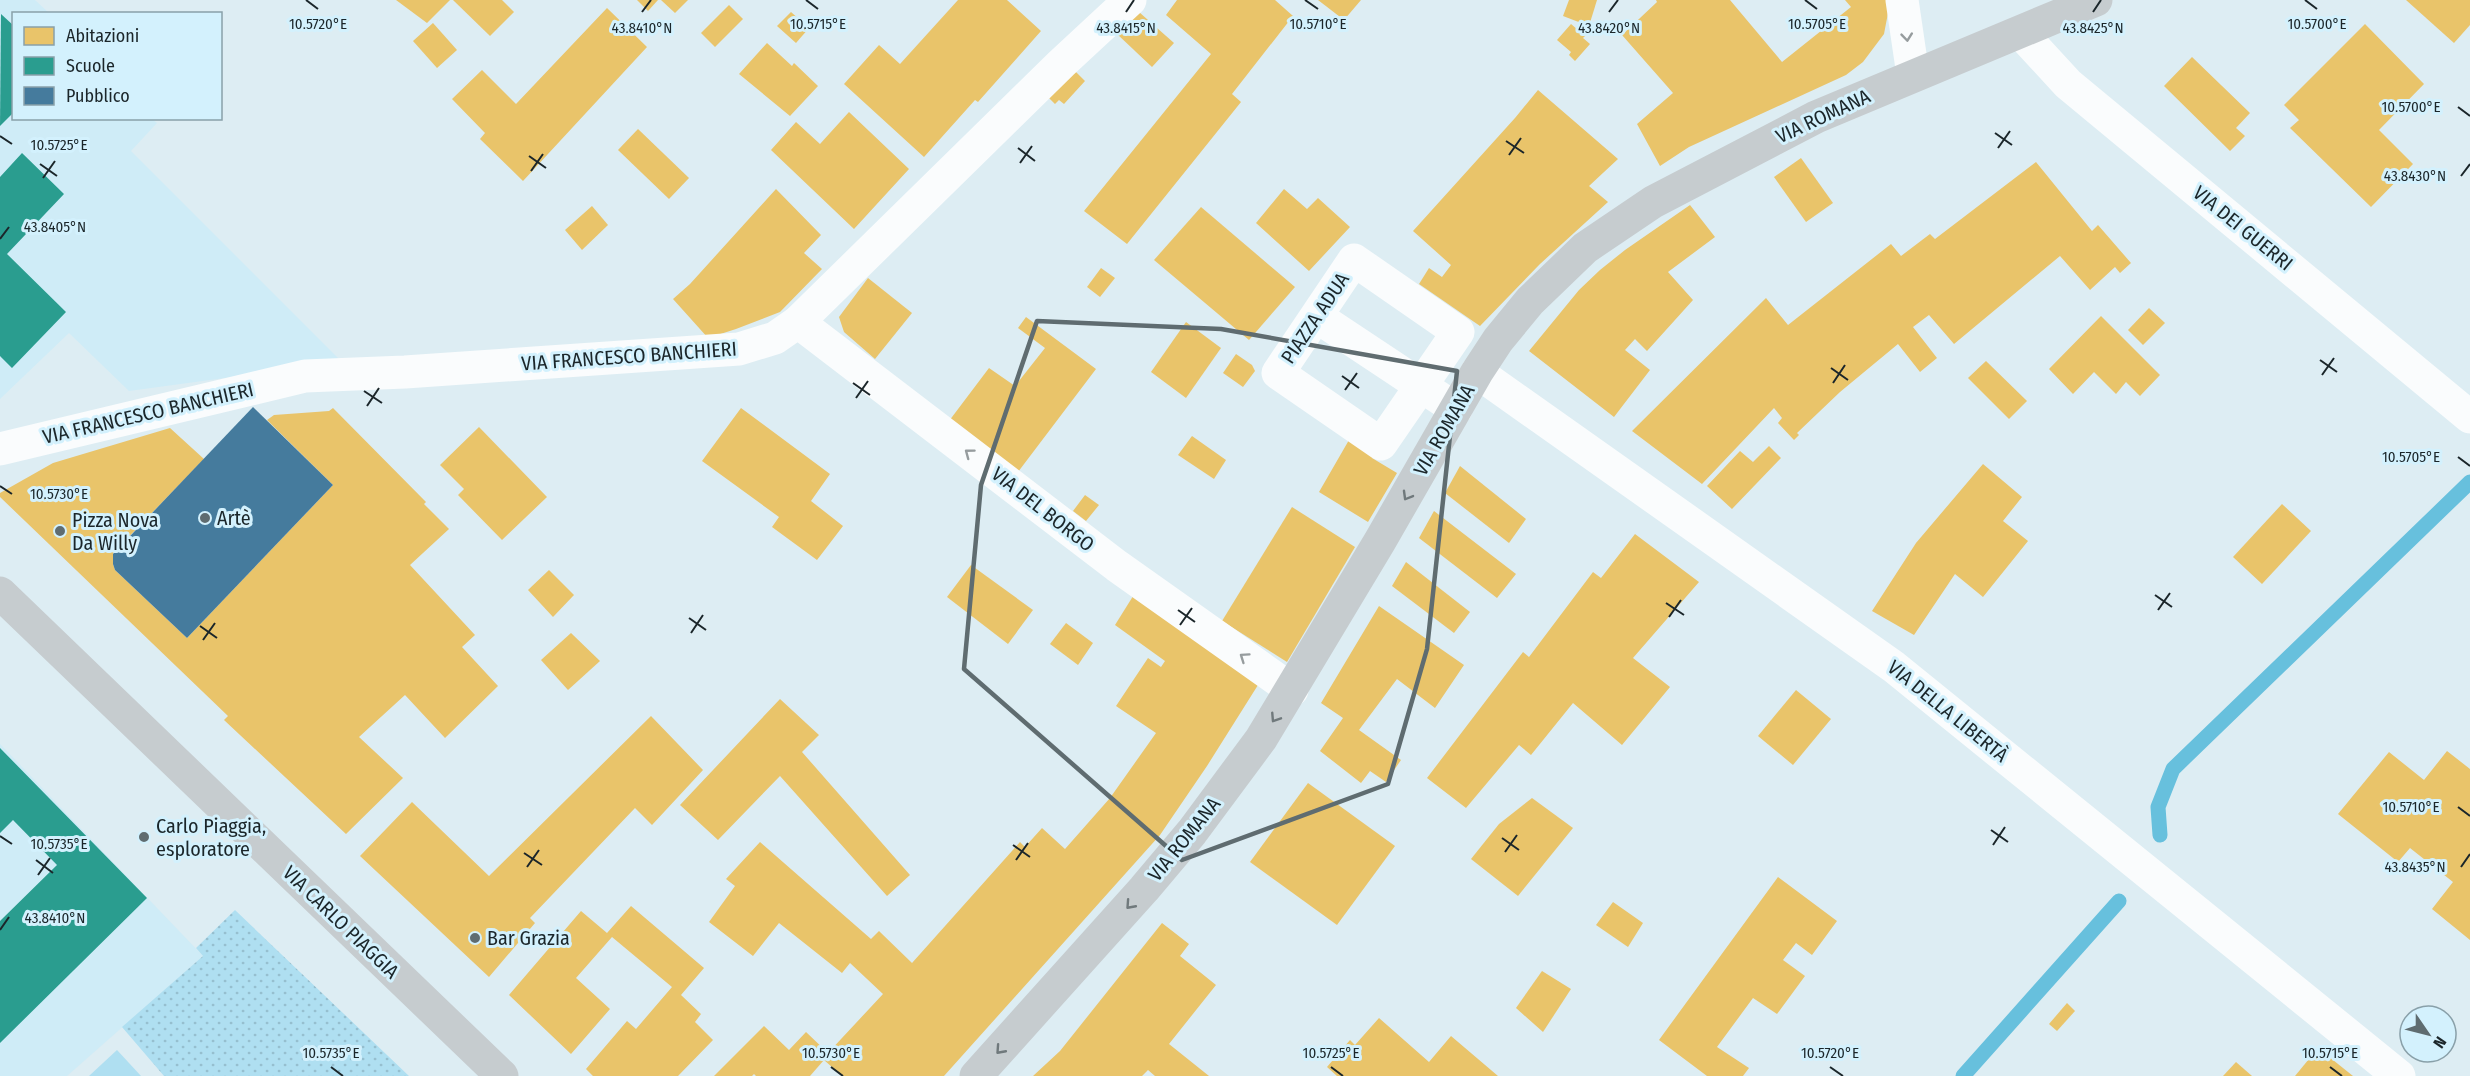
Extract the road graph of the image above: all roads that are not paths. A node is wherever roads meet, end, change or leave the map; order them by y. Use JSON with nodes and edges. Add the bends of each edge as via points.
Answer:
{"nodes":[{"id":1,"x":1130,"y":0,"type":"edge"},
{"id":2,"x":1902,"y":0,"type":"edge"},
{"id":3,"x":2096,"y":0,"type":"edge"},
{"id":4,"x":2021,"y":33,"type":"junction"},
{"id":5,"x":1913,"y":75,"type":"junction"},
{"id":6,"x":798,"y":322,"type":"junction"},
{"id":7,"x":1325,"y":322,"type":"dead end"},
{"id":8,"x":1477,"y":372,"type":"junction"},
{"id":9,"x":1421,"y":386,"type":"junction"},
{"id":10,"x":1456,"y":409,"type":"junction"},
{"id":11,"x":2470,"y":417,"type":"edge"},
{"id":12,"x":0,"y":449,"type":"edge"},
{"id":13,"x":0,"y":593,"type":"edge"},
{"id":14,"x":1292,"y":690,"type":"junction"},
{"id":15,"x":502,"y":1076,"type":"edge"},
{"id":16,"x":976,"y":1076,"type":"edge"},
{"id":17,"x":2398,"y":1076,"type":"edge"}],
"edges":[{"from":1,"to":6,"type":"street","name":"VIA FRANCESCO BANCHIERI"},
{"from":2,"to":5,"type":"street","one_way":true},
{"from":3,"to":4,"type":"street","name":"VIA ROMANA"},
{"from":4,"to":5,"type":"street","name":"VIA ROMANA"},
{"from":4,"to":11,"type":"street","name":"VIA DEI GUERRI","via":[[2068,84]]},
{"from":5,"to":8,"type":"street","name":"VIA ROMANA","via":[[1816,117],[1653,202],[1585,248],[1530,301],[1497,340]]},
{"from":6,"to":12,"type":"street","name":"VIA FRANCESCO BANCHIERI","via":[[775,338],[739,349],[305,376]]},
{"from":14,"to":6,"type":"street","name":"VIA DEL BORGO","one_way":true,"via":[[1117,566]]},
{"from":7,"to":9,"type":"street","name":"PIAZZA ADUA"},
{"from":8,"to":10,"type":"street","name":"VIA ROMANA"},
{"from":8,"to":17,"type":"street","name":"VIA DELLA LIBERTÀ","via":[[1894,667]]},
{"from":9,"to":9,"type":"street","name":"PIAZZA ADUA","via":[[1381,444],[1278,373],[1354,260],[1458,332]]},
{"from":9,"to":10,"type":"street","name":"PIAZZA ADUA"},
{"from":10,"to":14,"type":"street","name":"VIA ROMANA","one_way":true},
{"from":13,"to":15,"type":"street","name":"VIA CARLO PIAGGIA"},
{"from":14,"to":16,"type":"street","name":"VIA ROMANA","one_way":true,"via":[[1192,832]]}]}
